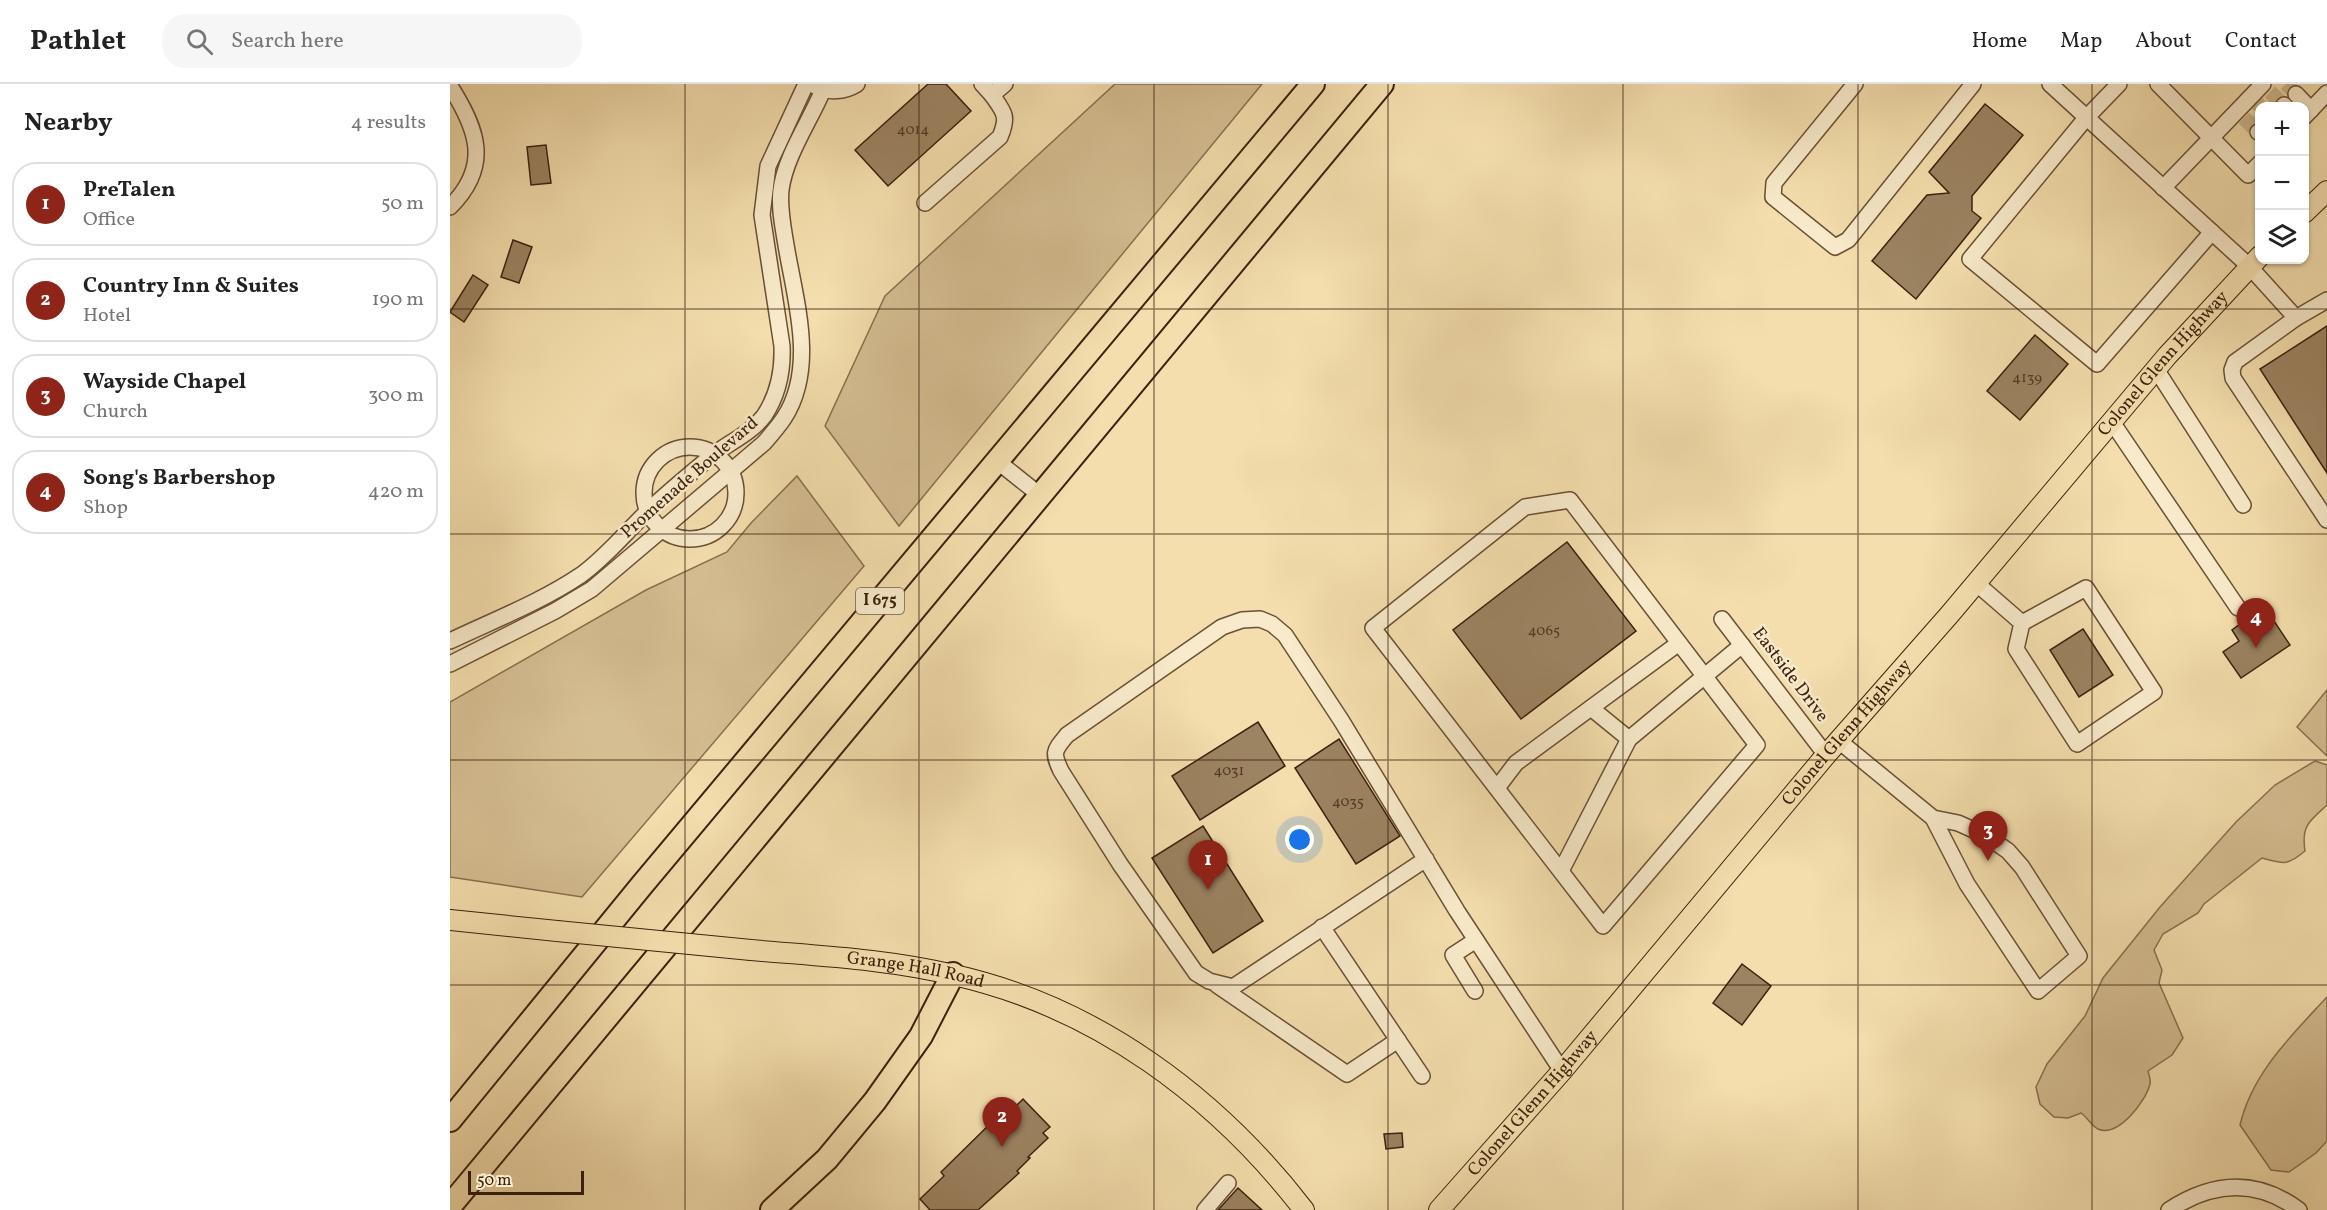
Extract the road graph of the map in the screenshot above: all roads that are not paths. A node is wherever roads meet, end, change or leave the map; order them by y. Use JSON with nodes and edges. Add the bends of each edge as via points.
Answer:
{"nodes":[{"id":1,"x":857,"y":84,"type":"edge"},
{"id":2,"x":1005,"y":84,"type":"edge"},
{"id":3,"x":1313,"y":84,"type":"edge"},
{"id":4,"x":1382,"y":84,"type":"edge"},
{"id":5,"x":1855,"y":84,"type":"edge"},
{"id":6,"x":1973,"y":84,"type":"edge"},
{"id":7,"x":2050,"y":84,"type":"edge"},
{"id":8,"x":2119,"y":84,"type":"edge"},
{"id":9,"x":2158,"y":84,"type":"edge"},
{"id":10,"x":450,"y":86,"type":"edge"},
{"id":11,"x":813,"y":86,"type":"edge"},
{"id":12,"x":2265,"y":87,"type":"edge"},
{"id":13,"x":987,"y":89,"type":"edge"},
{"id":14,"x":2323,"y":91,"type":"edge"},
{"id":15,"x":2295,"y":94,"type":"tunnel mouth"},
{"id":16,"x":2300,"y":102,"type":"edge"},
{"id":17,"x":2309,"y":112,"type":"edge"},
{"id":18,"x":2086,"y":117,"type":"junction"},
{"id":19,"x":2211,"y":138,"type":"junction"},
{"id":20,"x":2255,"y":167,"type":"edge"},
{"id":21,"x":2163,"y":188,"type":"junction"},
{"id":22,"x":2327,"y":191,"type":"edge"},
{"id":23,"x":925,"y":203,"type":"dead end"},
{"id":24,"x":450,"y":207,"type":"edge"},
{"id":25,"x":2307,"y":210,"type":"edge"},
{"id":26,"x":2212,"y":232,"type":"junction"},
{"id":27,"x":2254,"y":261,"type":"edge"},
{"id":28,"x":2327,"y":300,"type":"edge"},
{"id":29,"x":2296,"y":318,"type":"junction"},
{"id":30,"x":2156,"y":369,"type":"junction"},
{"id":31,"x":2112,"y":422,"type":"junction"},
{"id":32,"x":715,"y":454,"type":"junction"},
{"id":33,"x":997,"y":461,"type":"junction"},
{"id":34,"x":731,"y":472,"type":"junction"},
{"id":35,"x":1041,"y":496,"type":"junction"},
{"id":36,"x":2243,"y":505,"type":"dead end"},
{"id":37,"x":648,"y":512,"type":"junction"},
{"id":38,"x":2327,"y":520,"type":"edge"},
{"id":39,"x":661,"y":530,"type":"junction"},
{"id":40,"x":1976,"y":583,"type":"junction"},
{"id":41,"x":2238,"y":608,"type":"dead end"},
{"id":42,"x":1722,"y":619,"type":"dead end"},
{"id":43,"x":2022,"y":623,"type":"junction"},
{"id":44,"x":450,"y":641,"type":"edge"},
{"id":45,"x":1679,"y":643,"type":"junction"},
{"id":46,"x":1742,"y":645,"type":"junction"},
{"id":47,"x":450,"y":664,"type":"edge"},
{"id":48,"x":1704,"y":675,"type":"junction"},
{"id":49,"x":1591,"y":708,"type":"junction"},
{"id":50,"x":1629,"y":738,"type":"junction"},
{"id":51,"x":1833,"y":748,"type":"junction"},
{"id":52,"x":1497,"y":788,"type":"junction"},
{"id":53,"x":1933,"y":818,"type":"junction"},
{"id":54,"x":1426,"y":859,"type":"junction"},
{"id":55,"x":1562,"y":871,"type":"junction"},
{"id":56,"x":450,"y":920,"type":"edge"},
{"id":57,"x":1322,"y":927,"type":"junction"},
{"id":58,"x":1476,"y":940,"type":"junction"},
{"id":59,"x":953,"y":974,"type":"junction"},
{"id":60,"x":1212,"y":982,"type":"junction"},
{"id":61,"x":1475,"y":991,"type":"dead end"},
{"id":62,"x":1398,"y":1040,"type":"junction"},
{"id":63,"x":1562,"y":1071,"type":"junction"},
{"id":64,"x":1422,"y":1076,"type":"dead end"},
{"id":65,"x":450,"y":1120,"type":"edge"},
{"id":66,"x":1228,"y":1184,"type":"dead end"},
{"id":67,"x":450,"y":1206,"type":"edge"},
{"id":68,"x":772,"y":1210,"type":"edge"},
{"id":69,"x":1205,"y":1210,"type":"edge"},
{"id":70,"x":1304,"y":1210,"type":"edge"},
{"id":71,"x":1438,"y":1210,"type":"edge"},
{"id":72,"x":2169,"y":1210,"type":"edge"},
{"id":73,"x":2299,"y":1210,"type":"edge"}],
"edges":[{"from":1,"to":11,"type":"street","via":[[832,92]]},
{"from":2,"to":13,"type":"street"},
{"from":3,"to":33,"type":"highway","number":"I 675"},
{"from":4,"to":35,"type":"highway"},
{"from":5,"to":6,"type":"street","via":[[1774,183],[1773,197],[1835,247],[1848,240]]},
{"from":7,"to":18,"type":"street"},
{"from":8,"to":18,"type":"street"},
{"from":9,"to":19,"type":"street"},
{"from":10,"to":24,"type":"street","via":[[472,127],[477,155],[470,184]]},
{"from":11,"to":32,"type":"street","name":"Promenade Boulevard","via":[[768,165],[762,215],[783,368],[763,416],[748,432]]},
{"from":11,"to":34,"type":"street","name":"Promenade Boulevard","via":[[781,191],[802,364],[785,417],[764,443]]},
{"from":12,"to":19,"type":"street","via":[[2241,114]]},
{"from":13,"to":23,"type":"street","via":[[1005,115],[1000,137]]},
{"from":14,"to":17,"type":"street"},
{"from":15,"to":16,"type":"street"},
{"from":18,"to":21,"type":"street"},
{"from":18,"to":26,"type":"street","via":[[1970,259],[2097,364]]},
{"from":19,"to":20,"type":"street","via":[[2248,175]]},
{"from":19,"to":21,"type":"street"},
{"from":21,"to":26,"type":"street"},
{"from":22,"to":25,"type":"main road"},
{"from":26,"to":27,"type":"street"},
{"from":27,"to":29,"type":"street"},
{"from":27,"to":30,"type":"main road","name":"Colonel Glenn Highway"},
{"from":28,"to":29,"type":"street"},
{"from":29,"to":38,"type":"street","via":[[2235,362],[2233,378]]},
{"from":30,"to":31,"type":"main road","name":"Colonel Glenn Highway"},
{"from":30,"to":36,"type":"street"},
{"from":31,"to":40,"type":"main road","name":"Colonel Glenn Highway"},
{"from":31,"to":41,"type":"street"},
{"from":32,"to":34,"type":"street"},
{"from":32,"to":37,"type":"street","name":"Promenade Boulevard"},
{"from":32,"to":37,"type":"street","via":[[687,447],[669,452],[652,466],[643,496]]},
{"from":33,"to":35,"type":"street"},
{"from":33,"to":65,"type":"highway","number":"I 675"},
{"from":34,"to":39,"type":"street","name":"Promenade Boulevard"},
{"from":34,"to":39,"type":"street","via":[[736,490],[734,507],[724,525],[702,538],[683,539]]},
{"from":35,"to":67,"type":"highway"},
{"from":37,"to":39,"type":"street"},
{"from":37,"to":44,"type":"street","name":"Promenade Boulevard","via":[[582,574]]},
{"from":39,"to":47,"type":"street","name":"Promenade Boulevard","via":[[592,589]]},
{"from":40,"to":43,"type":"street"},
{"from":40,"to":51,"type":"main road","name":"Colonel Glenn Highway"},
{"from":42,"to":46,"type":"street","name":"Eastside Drive"},
{"from":43,"to":43,"type":"street","via":[[2086,588],[2154,692],[2077,744],[2016,649]]},
{"from":45,"to":48,"type":"street"},
{"from":45,"to":49,"type":"street"},
{"from":45,"to":52,"type":"street","via":[[1570,500],[1526,507],[1373,627]]},
{"from":46,"to":48,"type":"street"},
{"from":46,"to":51,"type":"street","name":"Eastside Drive"},
{"from":48,"to":50,"type":"street"},
{"from":48,"to":55,"type":"street","via":[[1757,745],[1603,926]]},
{"from":49,"to":50,"type":"street"},
{"from":49,"to":52,"type":"street","via":[[1516,763]]},
{"from":50,"to":55,"type":"street"},
{"from":51,"to":53,"type":"street","name":"Eastside Drive"},
{"from":51,"to":63,"type":"main road","name":"Colonel Glenn Highway"},
{"from":52,"to":55,"type":"street"},
{"from":53,"to":53,"type":"street","via":[[1967,884],[2038,991],[2079,956],[2008,851],[1959,823]]},
{"from":54,"to":57,"type":"street"},
{"from":54,"to":58,"type":"street"},
{"from":54,"to":60,"type":"street","via":[[1285,635],[1260,619],[1222,627],[1067,735],[1054,756],[1120,864],[1196,973]]},
{"from":56,"to":59,"type":"main road","name":"Grange Hall Road","bridge":true,"via":[[882,962]]},
{"from":57,"to":60,"type":"street","via":[[1233,987]]},
{"from":57,"to":62,"type":"street"},
{"from":58,"to":61,"type":"street","via":[[1453,956]]},
{"from":58,"to":63,"type":"street"},
{"from":59,"to":68,"type":"highway","via":[[921,1036],[875,1101],[827,1159]]},
{"from":59,"to":70,"type":"main road","name":"Grange Hall Road","via":[[1012,991],[1066,1014],[1156,1066],[1230,1126]]},
{"from":60,"to":62,"type":"street","via":[[1347,1074]]},
{"from":62,"to":64,"type":"street"},
{"from":63,"to":71,"type":"main road","name":"Colonel Glenn Highway"},
{"from":66,"to":69,"type":"street"},
{"from":72,"to":73,"type":"street","via":[[2201,1192],[2236,1187],[2276,1196]]}]}
